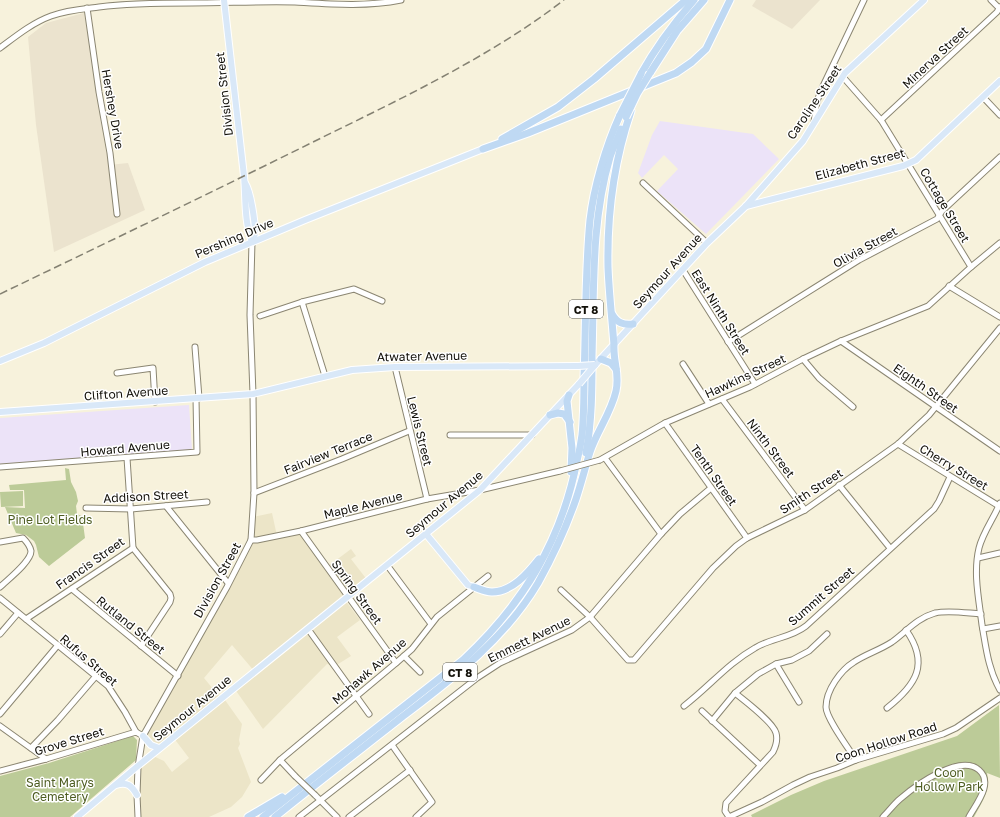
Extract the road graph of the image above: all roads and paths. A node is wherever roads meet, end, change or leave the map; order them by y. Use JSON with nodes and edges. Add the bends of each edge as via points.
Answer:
{"nodes":[{"id":1,"x":401,"y":0,"type":"edge"},
{"id":2,"x":686,"y":0,"type":"edge"},
{"id":3,"x":694,"y":0,"type":"edge"},
{"id":4,"x":704,"y":0,"type":"edge"},
{"id":5,"x":730,"y":0,"type":"edge"},
{"id":6,"x":864,"y":0,"type":"edge"},
{"id":7,"x":924,"y":0,"type":"edge"},
{"id":8,"x":991,"y":0,"type":"edge"},
{"id":9,"x":224,"y":1,"type":"edge"},
{"id":10,"x":87,"y":8,"type":"junction"},
{"id":11,"x":1000,"y":8,"type":"edge"},
{"id":12,"x":0,"y":48,"type":"edge"},
{"id":13,"x":843,"y":77,"type":"junction"},
{"id":14,"x":1000,"y":81,"type":"edge"},
{"id":15,"x":983,"y":97,"type":"junction"},
{"id":16,"x":1000,"y":115,"type":"edge"},
{"id":17,"x":625,"y":117,"type":"junction"},
{"id":18,"x":881,"y":120,"type":"junction"},
{"id":19,"x":813,"y":126,"type":"junction"},
{"id":20,"x":483,"y":149,"type":"junction"},
{"id":21,"x":1000,"y":157,"type":"edge"},
{"id":22,"x":908,"y":164,"type":"junction"},
{"id":23,"x":643,"y":183,"type":"dead end"},
{"id":24,"x":746,"y":206,"type":"junction"},
{"id":25,"x":117,"y":214,"type":"dead end"},
{"id":26,"x":940,"y":215,"type":"junction"},
{"id":27,"x":252,"y":242,"type":"junction"},
{"id":28,"x":707,"y":243,"type":"junction"},
{"id":29,"x":1000,"y":243,"type":"edge"},
{"id":30,"x":971,"y":267,"type":"junction"},
{"id":31,"x":683,"y":270,"type":"junction"},
{"id":32,"x":950,"y":286,"type":"junction"},
{"id":33,"x":382,"y":301,"type":"dead end"},
{"id":34,"x":302,"y":302,"type":"junction"},
{"id":35,"x":611,"y":314,"type":"junction"},
{"id":36,"x":260,"y":316,"type":"dead end"},
{"id":37,"x":1000,"y":317,"type":"edge"},
{"id":38,"x":633,"y":324,"type":"junction"},
{"id":39,"x":1000,"y":328,"type":"edge"},
{"id":40,"x":841,"y":341,"type":"junction"},
{"id":41,"x":728,"y":342,"type":"junction"},
{"id":42,"x":614,"y":345,"type":"junction"},
{"id":43,"x":195,"y":347,"type":"dead end"},
{"id":44,"x":803,"y":359,"type":"junction"},
{"id":45,"x":0,"y":361,"type":"edge"},
{"id":46,"x":598,"y":362,"type":"junction"},
{"id":47,"x":683,"y":364,"type":"dead end"},
{"id":48,"x":395,"y":367,"type":"junction"},
{"id":49,"x":617,"y":373,"type":"junction"},
{"id":50,"x":116,"y":374,"type":"dead end"},
{"id":51,"x":324,"y":376,"type":"junction"},
{"id":52,"x":755,"y":384,"type":"junction"},
{"id":53,"x":253,"y":394,"type":"junction"},
{"id":54,"x":569,"y":395,"type":"junction"},
{"id":55,"x":198,"y":398,"type":"junction"},
{"id":56,"x":722,"y":399,"type":"junction"},
{"id":57,"x":155,"y":402,"type":"junction"},
{"id":58,"x":708,"y":404,"type":"junction"},
{"id":59,"x":853,"y":407,"type":"dead end"},
{"id":60,"x":935,"y":407,"type":"junction"},
{"id":61,"x":0,"y":412,"type":"edge"},
{"id":62,"x":550,"y":415,"type":"junction"},
{"id":63,"x":570,"y":422,"type":"junction"},
{"id":64,"x":665,"y":423,"type":"junction"},
{"id":65,"x":409,"y":431,"type":"junction"},
{"id":66,"x":532,"y":434,"type":"junction"},
{"id":67,"x":450,"y":435,"type":"dead end"},
{"id":68,"x":898,"y":444,"type":"junction"},
{"id":69,"x":1000,"y":451,"type":"edge"},
{"id":70,"x":127,"y":458,"type":"junction"},
{"id":71,"x":602,"y":459,"type":"junction"},
{"id":72,"x":0,"y":467,"type":"edge"},
{"id":73,"x":950,"y":477,"type":"junction"},
{"id":74,"x":839,"y":485,"type":"junction"},
{"id":75,"x":711,"y":488,"type":"junction"},
{"id":76,"x":480,"y":490,"type":"junction"},
{"id":77,"x":254,"y":493,"type":"junction"},
{"id":78,"x":427,"y":499,"type":"junction"},
{"id":79,"x":576,"y":500,"type":"junction"},
{"id":80,"x":207,"y":502,"type":"dead end"},
{"id":81,"x":1000,"y":504,"type":"edge"},
{"id":82,"x":166,"y":506,"type":"junction"},
{"id":83,"x":566,"y":506,"type":"junction"},
{"id":84,"x":86,"y":508,"type":"dead end"},
{"id":85,"x":131,"y":508,"type":"junction"},
{"id":86,"x":805,"y":510,"type":"junction"},
{"id":87,"x":302,"y":532,"type":"junction"},
{"id":88,"x":426,"y":534,"type":"junction"},
{"id":89,"x":661,"y":534,"type":"junction"},
{"id":90,"x":746,"y":538,"type":"junction"},
{"id":91,"x":251,"y":540,"type":"junction"},
{"id":92,"x":0,"y":542,"type":"edge"},
{"id":93,"x":551,"y":545,"type":"junction"},
{"id":94,"x":133,"y":548,"type":"junction"},
{"id":95,"x":890,"y":548,"type":"junction"},
{"id":96,"x":1000,"y":553,"type":"edge"},
{"id":97,"x":978,"y":558,"type":"junction"},
{"id":98,"x":387,"y":565,"type":"junction"},
{"id":99,"x":488,"y":576,"type":"dead end"},
{"id":100,"x":228,"y":583,"type":"junction"},
{"id":101,"x":0,"y":587,"type":"edge"},
{"id":102,"x":474,"y":587,"type":"junction"},
{"id":103,"x":72,"y":589,"type":"junction"},
{"id":104,"x":561,"y":590,"type":"dead end"},
{"id":105,"x":348,"y":597,"type":"junction"},
{"id":106,"x":0,"y":598,"type":"edge"},
{"id":107,"x":18,"y":613,"type":"junction"},
{"id":108,"x":980,"y":614,"type":"junction"},
{"id":109,"x":590,"y":617,"type":"junction"},
{"id":110,"x":26,"y":619,"type":"junction"},
{"id":111,"x":431,"y":624,"type":"junction"},
{"id":112,"x":1000,"y":626,"type":"edge"},
{"id":113,"x":308,"y":629,"type":"junction"},
{"id":114,"x":983,"y":629,"type":"junction"},
{"id":115,"x":906,"y":630,"type":"junction"},
{"id":116,"x":0,"y":634,"type":"edge"},
{"id":117,"x":827,"y":634,"type":"dead end"},
{"id":118,"x":58,"y":645,"type":"junction"},
{"id":119,"x":141,"y":646,"type":"junction"},
{"id":120,"x":404,"y":656,"type":"junction"},
{"id":121,"x":396,"y":664,"type":"junction"},
{"id":122,"x":776,"y":664,"type":"junction"},
{"id":123,"x":420,"y":672,"type":"dead end"},
{"id":124,"x":96,"y":676,"type":"junction"},
{"id":125,"x":178,"y":676,"type":"junction"},
{"id":126,"x":1000,"y":690,"type":"edge"},
{"id":127,"x":735,"y":692,"type":"junction"},
{"id":128,"x":356,"y":695,"type":"junction"},
{"id":129,"x":1000,"y":698,"type":"edge"},
{"id":130,"x":799,"y":702,"type":"dead end"},
{"id":131,"x":684,"y":706,"type":"dead end"},
{"id":132,"x":887,"y":708,"type":"dead end"},
{"id":133,"x":702,"y":711,"type":"dead end"},
{"id":134,"x":0,"y":714,"type":"edge"},
{"id":135,"x":369,"y":714,"type":"dead end"},
{"id":136,"x":712,"y":721,"type":"junction"},
{"id":137,"x":0,"y":726,"type":"edge"},
{"id":138,"x":136,"y":732,"type":"junction"},
{"id":139,"x":143,"y":736,"type":"junction"},
{"id":140,"x":392,"y":746,"type":"junction"},
{"id":141,"x":31,"y":748,"type":"junction"},
{"id":142,"x":159,"y":748,"type":"junction"},
{"id":143,"x":46,"y":759,"type":"junction"},
{"id":144,"x":280,"y":760,"type":"junction"},
{"id":145,"x":856,"y":760,"type":"junction"},
{"id":146,"x":139,"y":765,"type":"junction"},
{"id":147,"x":760,"y":765,"type":"junction"},
{"id":148,"x":410,"y":770,"type":"junction"},
{"id":149,"x":0,"y":771,"type":"edge"},
{"id":150,"x":319,"y":773,"type":"junction"},
{"id":151,"x":261,"y":780,"type":"dead end"},
{"id":152,"x":114,"y":785,"type":"junction"},
{"id":153,"x":137,"y":795,"type":"junction"},
{"id":154,"x":321,"y":800,"type":"junction"},
{"id":155,"x":294,"y":802,"type":"junction"},
{"id":156,"x":77,"y":817,"type":"edge"},
{"id":157,"x":138,"y":817,"type":"edge"},
{"id":158,"x":248,"y":817,"type":"edge"},
{"id":159,"x":263,"y":817,"type":"edge"},
{"id":160,"x":275,"y":817,"type":"edge"},
{"id":161,"x":279,"y":817,"type":"edge"},
{"id":162,"x":299,"y":817,"type":"edge"},
{"id":163,"x":337,"y":817,"type":"edge"},
{"id":164,"x":350,"y":817,"type":"edge"},
{"id":165,"x":416,"y":817,"type":"edge"},
{"id":166,"x":729,"y":817,"type":"edge"},
{"id":167,"x":883,"y":817,"type":"edge"},
{"id":168,"x":969,"y":817,"type":"edge"}],
"edges":[{"from":1,"to":9,"type":"street","via":[[373,4]]},
{"from":2,"to":20,"type":"highway","via":[[558,107]]},
{"from":3,"to":17,"type":"highway","number":"CT 8","bridge":true,"via":[[673,24],[650,58],[641,74]]},
{"from":4,"to":17,"type":"highway","number":"CT 8","bridge":true,"via":[[677,31]]},
{"from":5,"to":20,"type":"highway","via":[[706,49],[676,73]]},
{"from":6,"to":19,"type":"street","via":[[823,86]]},
{"from":7,"to":13,"type":"main road","name":"Caroline Street"},
{"from":8,"to":11,"type":"street"},
{"from":9,"to":10,"type":"street","via":[[128,3]]},
{"from":9,"to":27,"type":"main road","name":"Division Street","via":[[245,183],[250,194],[254,229]]},
{"from":10,"to":12,"type":"street","via":[[50,16],[27,28]]},
{"from":10,"to":25,"type":"street","name":"Hershey Drive"},
{"from":11,"to":18,"type":"street","name":"Minerva Street"},
{"from":13,"to":18,"type":"street","name":"Cottage Street"},
{"from":13,"to":19,"type":"main road","name":"Caroline Street"},
{"from":14,"to":15,"type":"main road","name":"Elizabeth Street"},
{"from":15,"to":16,"type":"street"},
{"from":15,"to":22,"type":"main road","name":"Elizabeth Street","via":[[916,160]]},
{"from":17,"to":35,"type":"highway","via":[[609,226]]},
{"from":17,"to":79,"type":"highway","number":"CT 8","via":[[610,157],[598,220],[594,259],[590,432]]},
{"from":17,"to":83,"type":"highway","number":"CT 8","via":[[606,154],[590,218],[582,435]]},
{"from":18,"to":22,"type":"street","name":"Cottage Street"},
{"from":19,"to":24,"type":"main road","name":"Caroline Street"},
{"from":20,"to":27,"type":"main road","name":"Pershing Drive"},
{"from":21,"to":26,"type":"street","name":"Olivia Street"},
{"from":22,"to":24,"type":"main road","name":"Elizabeth Street"},
{"from":22,"to":26,"type":"street","name":"Cottage Street"},
{"from":23,"to":28,"type":"street"},
{"from":24,"to":28,"type":"main road","name":"Seymour Avenue"},
{"from":26,"to":30,"type":"street","name":"Cottage Street"},
{"from":26,"to":41,"type":"street","name":"Olivia Street","via":[[937,219],[859,260]]},
{"from":27,"to":45,"type":"main road","name":"Pershing Drive","via":[[191,269],[44,343]]},
{"from":27,"to":53,"type":"street","name":"Division Street","via":[[250,315]]},
{"from":28,"to":31,"type":"main road","name":"Seymour Avenue"},
{"from":29,"to":30,"type":"street","name":"Hawkins Street"},
{"from":30,"to":32,"type":"street","name":"Hawkins Street"},
{"from":31,"to":38,"type":"main road","name":"Seymour Avenue"},
{"from":31,"to":41,"type":"street","name":"East Ninth Street"},
{"from":32,"to":37,"type":"street"},
{"from":32,"to":40,"type":"street","name":"Hawkins Street","via":[[928,306]]},
{"from":33,"to":34,"type":"street","via":[[354,290]]},
{"from":34,"to":36,"type":"street"},
{"from":34,"to":51,"type":"street"},
{"from":35,"to":38,"type":"highway","via":[[619,323]]},
{"from":35,"to":42,"type":"highway"},
{"from":38,"to":42,"type":"main road","name":"Seymour Avenue"},
{"from":39,"to":60,"type":"street","name":"Smith Street"},
{"from":40,"to":44,"type":"street","name":"Hawkins Street"},
{"from":40,"to":60,"type":"street","name":"Eighth Street"},
{"from":41,"to":52,"type":"street","name":"East Ninth Street"},
{"from":42,"to":46,"type":"main road","name":"Seymour Avenue"},
{"from":42,"to":49,"type":"highway"},
{"from":43,"to":55,"type":"street"},
{"from":44,"to":52,"type":"street","name":"Hawkins Street"},
{"from":44,"to":59,"type":"street","via":[[819,378]]},
{"from":46,"to":48,"type":"main road","name":"Atwater Avenue","bridge":true,"via":[[578,366]]},
{"from":46,"to":49,"type":"highway","via":[[611,363]]},
{"from":46,"to":54,"type":"main road","name":"Seymour Avenue","bridge":true},
{"from":47,"to":58,"type":"street"},
{"from":48,"to":51,"type":"main road","name":"Atwater Avenue","via":[[352,370]]},
{"from":48,"to":65,"type":"street","name":"Lewis Street"},
{"from":49,"to":79,"type":"highway","via":[[614,398],[590,452]]},
{"from":50,"to":57,"type":"street","via":[[153,368]]},
{"from":51,"to":53,"type":"main road","name":"Atwater Avenue"},
{"from":52,"to":56,"type":"street","name":"Hawkins Street"},
{"from":53,"to":55,"type":"main road","name":"Clifton Avenue"},
{"from":53,"to":77,"type":"street","name":"Division Street"},
{"from":54,"to":62,"type":"main road","name":"Seymour Avenue"},
{"from":54,"to":63,"type":"highway","via":[[567,401]]},
{"from":55,"to":57,"type":"main road","name":"Clifton Avenue"},
{"from":55,"to":70,"type":"street","name":"Howard Avenue","via":[[197,452]]},
{"from":56,"to":58,"type":"street","name":"Hawkins Street"},
{"from":56,"to":86,"type":"street","name":"Ninth Street"},
{"from":57,"to":61,"type":"main road","name":"Clifton Avenue"},
{"from":58,"to":64,"type":"street","name":"Hawkins Street"},
{"from":60,"to":68,"type":"street","name":"Smith Street"},
{"from":60,"to":69,"type":"street","name":"Eighth Street"},
{"from":62,"to":63,"type":"highway","via":[[564,414]]},
{"from":62,"to":66,"type":"main road","name":"Seymour Avenue"},
{"from":63,"to":83,"type":"highway","via":[[572,462]]},
{"from":64,"to":71,"type":"street","name":"Hawkins Street"},
{"from":64,"to":75,"type":"street","name":"Tenth Street"},
{"from":65,"to":77,"type":"street","name":"Fairview Terrace"},
{"from":65,"to":78,"type":"street","name":"Lewis Street"},
{"from":66,"to":67,"type":"street"},
{"from":66,"to":76,"type":"main road","name":"Seymour Avenue"},
{"from":68,"to":73,"type":"street","name":"Cherry Street"},
{"from":68,"to":74,"type":"street","name":"Smith Street"},
{"from":70,"to":72,"type":"street","name":"Howard Avenue"},
{"from":70,"to":85,"type":"street","name":"Francis Street"},
{"from":71,"to":76,"type":"street","name":"Hawkins Street","bridge":true},
{"from":71,"to":89,"type":"street"},
{"from":73,"to":81,"type":"street","name":"Cherry Street"},
{"from":73,"to":95,"type":"street","name":"Summit Street","via":[[937,505]]},
{"from":74,"to":86,"type":"street","name":"Smith Street"},
{"from":74,"to":95,"type":"street"},
{"from":75,"to":89,"type":"street","name":"Emmett Avenue"},
{"from":75,"to":90,"type":"street","name":"Tenth Street"},
{"from":76,"to":78,"type":"street","name":"Maple Avenue"},
{"from":76,"to":88,"type":"main road","name":"Seymour Avenue"},
{"from":77,"to":91,"type":"street","name":"Division Street"},
{"from":78,"to":87,"type":"street","name":"Maple Avenue"},
{"from":79,"to":155,"type":"highway","number":"CT 8","via":[[545,570],[499,635],[462,670]]},
{"from":80,"to":82,"type":"street","name":"Addison Street"},
{"from":81,"to":97,"type":"street","via":[[980,545]]},
{"from":82,"to":85,"type":"street","name":"Addison Street"},
{"from":82,"to":100,"type":"street"},
{"from":83,"to":93,"type":"highway","number":"CT 8"},
{"from":84,"to":85,"type":"street","name":"Addison Street"},
{"from":85,"to":94,"type":"street","name":"Francis Street"},
{"from":86,"to":90,"type":"street","name":"Smith Street"},
{"from":87,"to":91,"type":"street","name":"Maple Avenue"},
{"from":87,"to":105,"type":"street","name":"Spring Street"},
{"from":88,"to":98,"type":"main road","name":"Seymour Avenue"},
{"from":88,"to":102,"type":"main road","via":[[468,585]]},
{"from":89,"to":109,"type":"street","name":"Emmett Avenue"},
{"from":90,"to":109,"type":"street","name":"Smith Street","via":[[722,558],[631,661]]},
{"from":91,"to":100,"type":"street","name":"Division Street"},
{"from":92,"to":101,"type":"street","via":[[23,538],[31,551],[25,563]]},
{"from":93,"to":102,"type":"highway","via":[[529,571],[509,588],[491,592]]},
{"from":93,"to":150,"type":"highway","number":"CT 8","via":[[513,606],[474,650]]},
{"from":94,"to":103,"type":"street","name":"Francis Street"},
{"from":94,"to":119,"type":"street","via":[[171,598]]},
{"from":95,"to":131,"type":"street","name":"Summit Street","via":[[801,629],[757,646],[735,660],[703,692]]},
{"from":96,"to":97,"type":"street"},
{"from":97,"to":108,"type":"street"},
{"from":98,"to":105,"type":"main road","name":"Seymour Avenue"},
{"from":98,"to":111,"type":"street"},
{"from":99,"to":102,"type":"street","name":"Mohawk Avenue"},
{"from":100,"to":125,"type":"street","name":"Division Street"},
{"from":102,"to":111,"type":"street","name":"Mohawk Avenue"},
{"from":103,"to":110,"type":"street","name":"Francis Street"},
{"from":103,"to":119,"type":"street","name":"Rutland Street"},
{"from":104,"to":109,"type":"street"},
{"from":105,"to":113,"type":"main road","name":"Seymour Avenue"},
{"from":105,"to":121,"type":"street","name":"Spring Street"},
{"from":106,"to":107,"type":"street","name":"Rufus Street"},
{"from":107,"to":110,"type":"street","name":"Rufus Street"},
{"from":107,"to":116,"type":"street"},
{"from":108,"to":114,"type":"street"},
{"from":108,"to":115,"type":"street","via":[[936,613],[921,619]]},
{"from":109,"to":140,"type":"street","name":"Emmett Avenue","via":[[572,630],[500,663],[477,678]]},
{"from":110,"to":118,"type":"street","name":"Rufus Street"},
{"from":111,"to":120,"type":"street","name":"Mohawk Avenue"},
{"from":112,"to":114,"type":"street"},
{"from":113,"to":128,"type":"street"},
{"from":113,"to":142,"type":"main road","name":"Seymour Avenue"},
{"from":114,"to":126,"type":"street","via":[[988,662]]},
{"from":115,"to":132,"type":"street","via":[[917,654],[917,671],[909,688]]},
{"from":115,"to":145,"type":"street","via":[[884,647],[851,664],[829,693],[827,712]]},
{"from":117,"to":122,"type":"street","via":[[809,651],[792,660]]},
{"from":118,"to":124,"type":"street","name":"Rufus Street"},
{"from":118,"to":134,"type":"street"},
{"from":119,"to":125,"type":"street","name":"Rutland Street"},
{"from":120,"to":121,"type":"street","name":"Mohawk Avenue"},
{"from":120,"to":123,"type":"street"},
{"from":121,"to":128,"type":"street","name":"Mohawk Avenue"},
{"from":122,"to":127,"type":"street"},
{"from":122,"to":130,"type":"street"},
{"from":124,"to":138,"type":"street","name":"Rufus Street","via":[[112,691]]},
{"from":124,"to":141,"type":"street"},
{"from":125,"to":139,"type":"street","name":"Division Street"},
{"from":127,"to":136,"type":"street"},
{"from":127,"to":147,"type":"street","via":[[770,724],[776,733],[776,747]]},
{"from":128,"to":135,"type":"street"},
{"from":128,"to":144,"type":"street","name":"Mohawk Avenue"},
{"from":129,"to":145,"type":"street","name":"Coon Hollow Road","via":[[943,734]]},
{"from":133,"to":136,"type":"street"},
{"from":136,"to":147,"type":"street"},
{"from":137,"to":141,"type":"street"},
{"from":138,"to":139,"type":"street"},
{"from":138,"to":143,"type":"street","name":"Grove Street"},
{"from":139,"to":142,"type":"main road","via":[[149,744]]},
{"from":139,"to":146,"type":"street","name":"Division Street"},
{"from":140,"to":148,"type":"street"},
{"from":140,"to":154,"type":"street","name":"Emmett Avenue"},
{"from":141,"to":143,"type":"street"},
{"from":142,"to":146,"type":"main road","name":"Seymour Avenue"},
{"from":143,"to":149,"type":"street","name":"Grove Street"},
{"from":144,"to":151,"type":"street","name":"Mohawk Avenue"},
{"from":144,"to":154,"type":"street","bridge":true},
{"from":145,"to":166,"type":"street","name":"Coon Hollow Road","via":[[810,777]]},
{"from":146,"to":152,"type":"main road","name":"Seymour Avenue"},
{"from":146,"to":153,"type":"street","name":"Division Street"},
{"from":147,"to":166,"type":"street","via":[[726,803],[725,811]]},
{"from":148,"to":164,"type":"street"},
{"from":148,"to":165,"type":"street","via":[[432,802]]},
{"from":150,"to":158,"type":"highway"},
{"from":150,"to":159,"type":"highway","number":"CT 8"},
{"from":152,"to":153,"type":"main road","via":[[129,785],[134,788]]},
{"from":152,"to":156,"type":"main road","name":"Seymour Avenue"},
{"from":153,"to":157,"type":"street","name":"Division Street"},
{"from":154,"to":162,"type":"street","name":"Emmett Avenue"},
{"from":154,"to":163,"type":"street"},
{"from":155,"to":160,"type":"highway","number":"CT 8"},
{"from":155,"to":161,"type":"highway"},
{"from":167,"to":168,"type":"street","via":[[898,800],[925,780],[950,767],[967,764],[982,773],[985,784]]}]}
